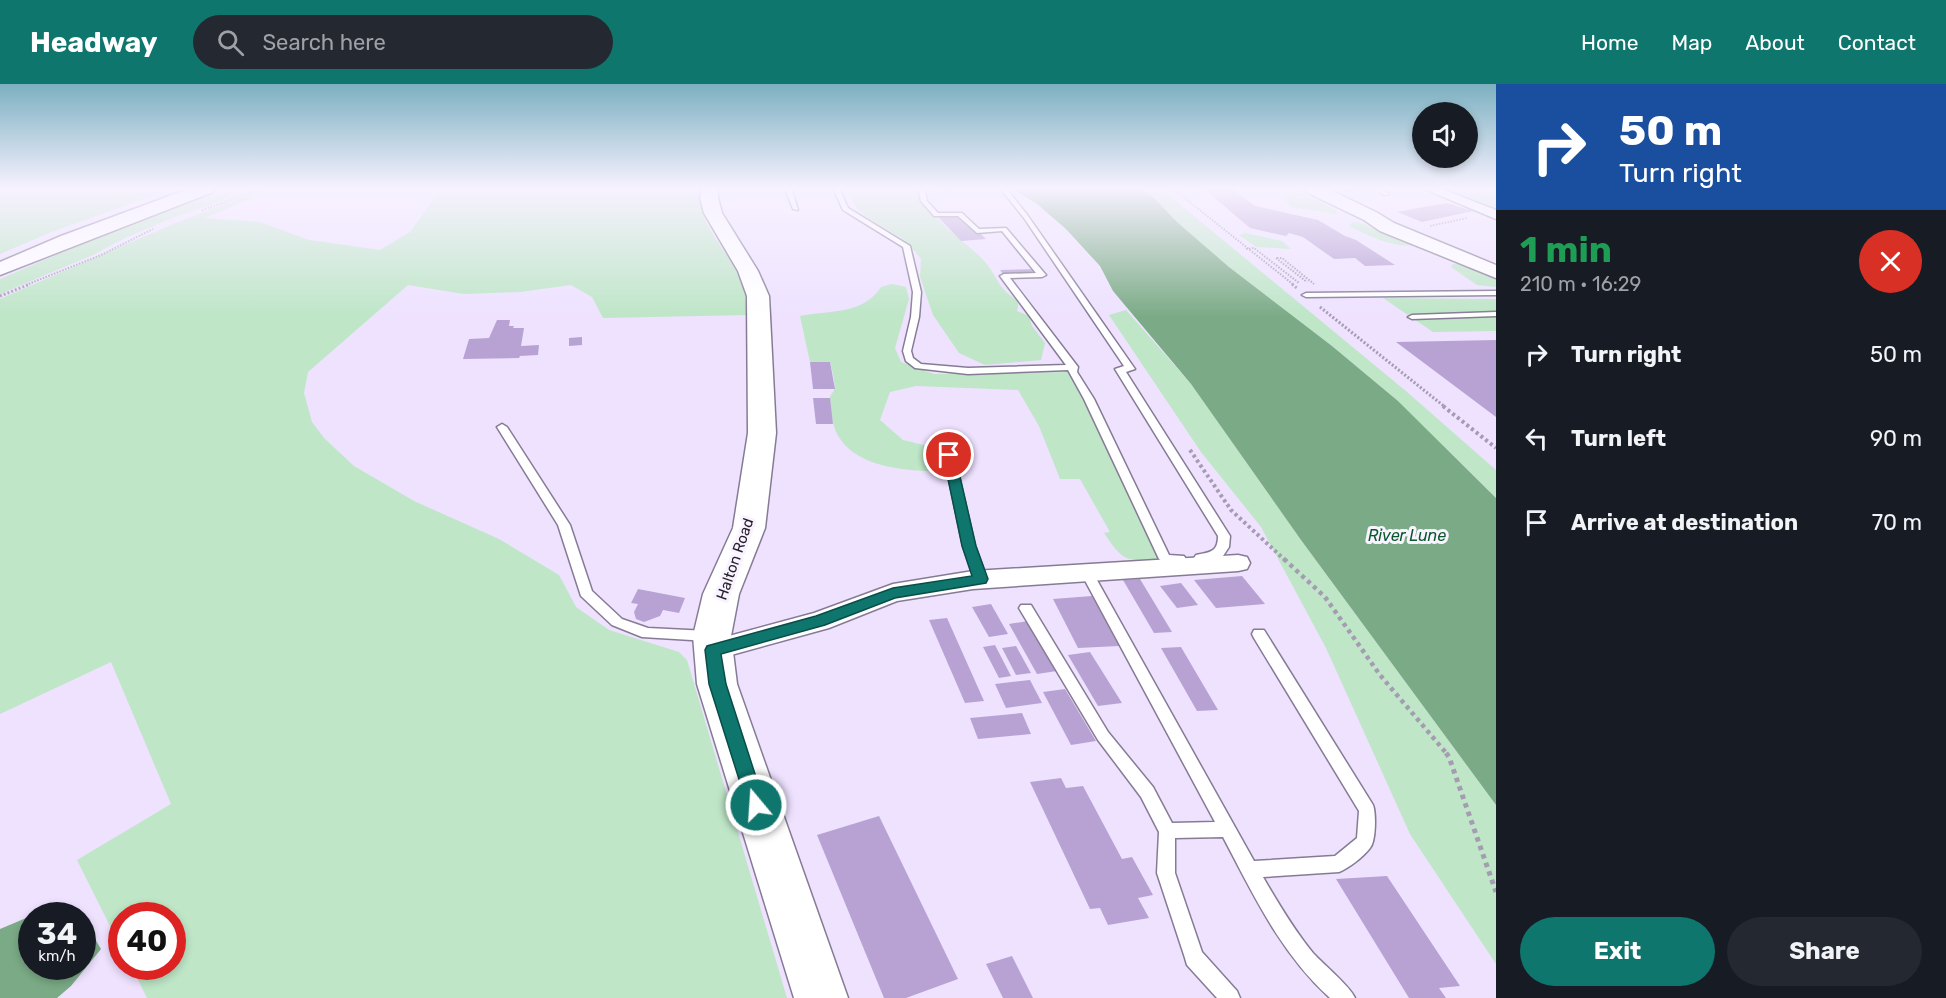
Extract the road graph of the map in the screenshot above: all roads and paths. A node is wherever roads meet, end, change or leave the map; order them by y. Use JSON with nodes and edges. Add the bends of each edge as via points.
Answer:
{"nodes":[{"id":1,"x":76,"y":231,"type":"edge"},
{"id":2,"x":93,"y":231,"type":"edge"},
{"id":3,"x":150,"y":231,"type":"edge"},
{"id":4,"x":723,"y":231,"type":"edge"},
{"id":5,"x":881,"y":231,"type":"edge"},
{"id":6,"x":1005,"y":231,"type":"edge"},
{"id":7,"x":1035,"y":231,"type":"edge"},
{"id":8,"x":1224,"y":231,"type":"edge"},
{"id":9,"x":1396,"y":231,"type":"edge"},
{"id":10,"x":1407,"y":231,"type":"edge"},
{"id":11,"x":1246,"y":249,"type":"junction"},
{"id":12,"x":0,"y":260,"type":"edge"},
{"id":13,"x":1273,"y":263,"type":"junction"},
{"id":14,"x":1283,"y":263,"type":"junction"},
{"id":15,"x":1496,"y":266,"type":"edge"},
{"id":16,"x":0,"y":269,"type":"edge"},
{"id":17,"x":1496,"y":272,"type":"edge"},
{"id":18,"x":1290,"y":283,"type":"junction"},
{"id":19,"x":1308,"y":283,"type":"dead end"},
{"id":20,"x":1317,"y":285,"type":"dead end"},
{"id":21,"x":1496,"y":293,"type":"edge"},
{"id":22,"x":1306,"y":295,"type":"junction"},
{"id":23,"x":0,"y":296,"type":"edge"},
{"id":24,"x":1496,"y":314,"type":"edge"},
{"id":25,"x":1412,"y":317,"type":"dead end"},
{"id":26,"x":1073,"y":367,"type":"junction"},
{"id":27,"x":502,"y":427,"type":"dead end"},
{"id":28,"x":1185,"y":443,"type":"dead end"},
{"id":29,"x":1496,"y":448,"type":"edge"},
{"id":30,"x":949,"y":455,"type":"dead end"},
{"id":31,"x":1238,"y":563,"type":"dead end"},
{"id":32,"x":1087,"y":573,"type":"junction"},
{"id":33,"x":981,"y":579,"type":"junction"},
{"id":34,"x":1026,"y":608,"type":"dead end"},
{"id":35,"x":1259,"y":634,"type":"dead end"},
{"id":36,"x":712,"y":643,"type":"junction"},
{"id":37,"x":1228,"y":829,"type":"junction"},
{"id":38,"x":1167,"y":831,"type":"junction"},
{"id":39,"x":1250,"y":870,"type":"junction"},
{"id":40,"x":1496,"y":892,"type":"edge"},
{"id":41,"x":821,"y":998,"type":"edge"},
{"id":42,"x":1230,"y":998,"type":"edge"},
{"id":43,"x":1345,"y":998,"type":"edge"}],
"edges":[{"from":1,"to":12,"type":"main road"},
{"from":2,"to":16,"type":"main road"},
{"from":3,"to":23,"type":"path"},
{"from":4,"to":36,"type":"main road","name":"Halton Road","via":[[748,271],[758,296],[762,432],[749,528],[721,594]]},
{"from":5,"to":26,"type":"lane","via":[[906,246],[917,292],[907,351],[909,359],[918,366],[968,371]]},
{"from":6,"to":26,"type":"lane","via":[[1042,275],[1004,276]]},
{"from":7,"to":26,"type":"lane","via":[[1130,369],[1120,369],[1224,536],[1225,545],[1214,557],[1166,559],[1089,399],[1072,372]]},
{"from":8,"to":11,"type":"path"},
{"from":9,"to":17,"type":"main road"},
{"from":10,"to":15,"type":"main road"},
{"from":11,"to":13,"type":"path","via":[[1254,248]]},
{"from":11,"to":18,"type":"path"},
{"from":13,"to":14,"type":"path"},
{"from":13,"to":18,"type":"path","via":[[1299,283]]},
{"from":14,"to":19,"type":"path"},
{"from":14,"to":20,"type":"path","via":[[1276,258],[1282,258]]},
{"from":18,"to":22,"type":"path"},
{"from":21,"to":22,"type":"lane"},
{"from":22,"to":29,"type":"path"},
{"from":24,"to":25,"type":"lane"},
{"from":27,"to":36,"type":"lane","via":[[564,525],[586,593],[617,622],[647,633]]},
{"from":28,"to":40,"type":"path","via":[[1231,510],[1325,597],[1380,675],[1449,757]]},
{"from":30,"to":33,"type":"lane","via":[[969,546]]},
{"from":31,"to":32,"type":"street"},
{"from":32,"to":33,"type":"street"},
{"from":32,"to":37,"type":"lane"},
{"from":33,"to":36,"type":"street","via":[[893,593],[820,621]]},
{"from":34,"to":38,"type":"lane","via":[[1103,736],[1147,792]]},
{"from":35,"to":39,"type":"lane","via":[[1367,810],[1365,842],[1339,864]]},
{"from":36,"to":41,"type":"main road","name":"Halton Road","via":[[717,684]]},
{"from":37,"to":38,"type":"lane"},
{"from":37,"to":39,"type":"lane"},
{"from":38,"to":42,"type":"lane","via":[[1166,873],[1194,958]]},
{"from":39,"to":43,"type":"lane","via":[[1301,952]]}]}
